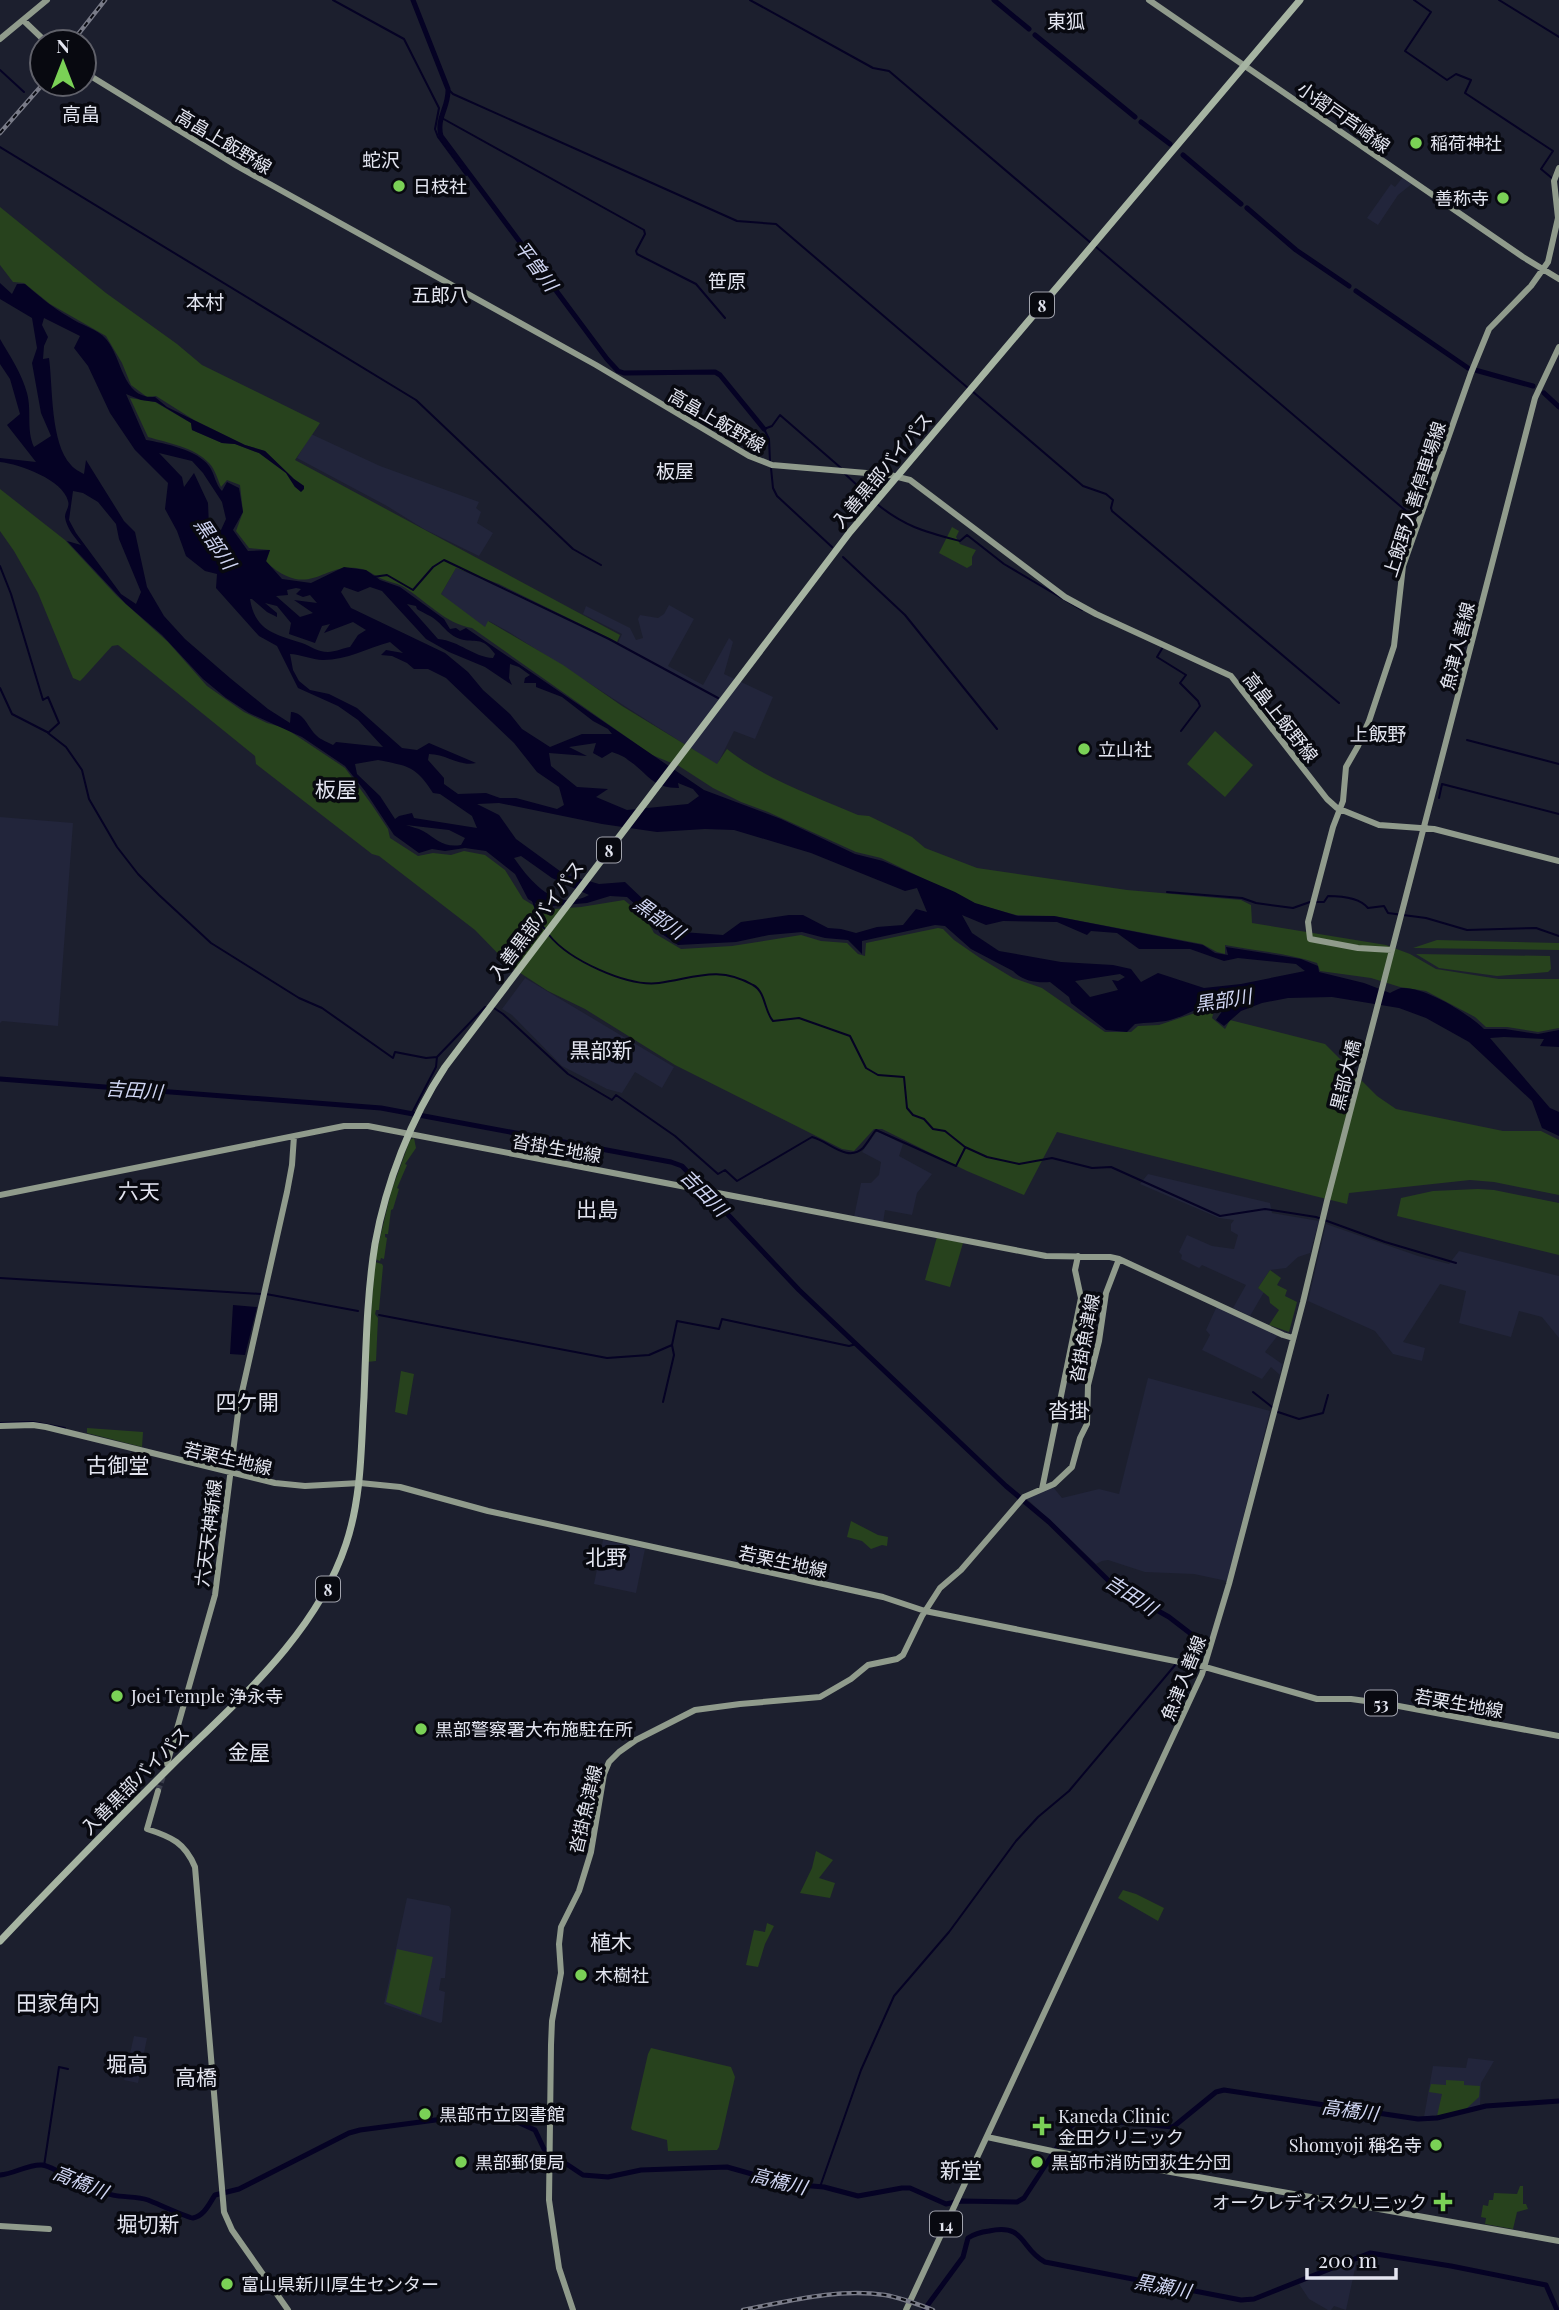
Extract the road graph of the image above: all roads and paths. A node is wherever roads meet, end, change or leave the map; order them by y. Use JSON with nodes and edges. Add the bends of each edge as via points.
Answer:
{"nodes":[{"id":1,"x":47,"y":0,"type":"edge"},
{"id":2,"x":1149,"y":0,"type":"edge"},
{"id":3,"x":1300,"y":0,"type":"edge"},
{"id":4,"x":23,"y":20,"type":"junction"},
{"id":5,"x":31,"y":28,"type":"edge"},
{"id":6,"x":0,"y":39,"type":"edge"},
{"id":7,"x":1245,"y":66,"type":"junction"},
{"id":8,"x":98,"y":81,"type":"edge"},
{"id":9,"x":1559,"y":168,"type":"edge"},
{"id":10,"x":1544,"y":271,"type":"junction"},
{"id":11,"x":1559,"y":279,"type":"edge"},
{"id":12,"x":1559,"y":347,"type":"edge"},
{"id":13,"x":897,"y":476,"type":"junction"},
{"id":14,"x":1340,"y":809,"type":"junction"},
{"id":15,"x":1425,"y":828,"type":"junction"},
{"id":16,"x":1559,"y":861,"type":"edge"},
{"id":17,"x":1391,"y":953,"type":"junction"},
{"id":18,"x":410,"y":1134,"type":"junction"},
{"id":19,"x":294,"y":1136,"type":"junction"},
{"id":20,"x":0,"y":1195,"type":"edge"},
{"id":21,"x":1327,"y":1201,"type":"joint"},
{"id":22,"x":1078,"y":1256,"type":"junction"},
{"id":23,"x":1119,"y":1259,"type":"junction"},
{"id":24,"x":1293,"y":1338,"type":"junction"},
{"id":25,"x":0,"y":1426,"type":"edge"},
{"id":26,"x":229,"y":1473,"type":"junction"},
{"id":27,"x":360,"y":1483,"type":"junction"},
{"id":28,"x":1041,"y":1489,"type":"junction"},
{"id":29,"x":925,"y":1611,"type":"junction"},
{"id":30,"x":1205,"y":1667,"type":"junction"},
{"id":31,"x":1559,"y":1736,"type":"edge"},
{"id":32,"x":167,"y":1764,"type":"tunnel mouth"},
{"id":33,"x":158,"y":1791,"type":"tunnel mouth"},
{"id":34,"x":0,"y":1941,"type":"edge"},
{"id":35,"x":987,"y":2137,"type":"junction"},
{"id":36,"x":0,"y":2226,"type":"edge"},
{"id":37,"x":49,"y":2229,"type":"dead end"},
{"id":38,"x":1559,"y":2241,"type":"edge"},
{"id":39,"x":288,"y":2310,"type":"edge"},
{"id":40,"x":573,"y":2310,"type":"edge"},
{"id":41,"x":906,"y":2310,"type":"edge"}],
"edges":[{"from":1,"to":4,"type":"main road"},
{"from":2,"to":7,"type":"main road","name":"小摺戸芦崎線"},
{"from":3,"to":7,"type":"highway","name":"入善黒部バイパス","number":"8"},
{"from":4,"to":5,"type":"main road"},
{"from":4,"to":6,"type":"main road"},
{"from":7,"to":10,"type":"main road","name":"小摺戸芦崎線"},
{"from":7,"to":13,"type":"highway","name":"入善黒部バイパス","number":"8"},
{"from":8,"to":13,"type":"main road","name":"高畠上飯野線","via":[[236,166],[596,365],[749,457],[772,465]]},
{"from":9,"to":10,"type":"main road","name":"上飯野入善停車場線","via":[[1554,181],[1558,218]]},
{"from":10,"to":11,"type":"main road","name":"小摺戸芦崎線"},
{"from":10,"to":14,"type":"main road","name":"上飯野入善停車場線","via":[[1489,329],[1473,368],[1403,566],[1394,646],[1346,767]]},
{"from":12,"to":15,"type":"main road","name":"魚津入善線","via":[[1535,398]]},
{"from":13,"to":14,"type":"main road","name":"高畠上飯野線","via":[[919,486],[1065,597],[1231,676],[1327,799]]},
{"from":13,"to":18,"type":"highway","name":"入善黒部バイパス","number":"8","via":[[787,614],[445,1067]]},
{"from":14,"to":15,"type":"main road","name":"高畠上飯野線","via":[[1379,825]]},
{"from":14,"to":17,"type":"main road","name":"上飯野入善停車場線","via":[[1308,922],[1310,939]]},
{"from":15,"to":16,"type":"main road","name":"高畠上飯野線"},
{"from":15,"to":17,"type":"main road","name":"魚津入善線"},
{"from":17,"to":21,"type":"main road","name":"黒部大橋"},
{"from":18,"to":19,"type":"main road","name":"沓掛生地線","via":[[354,1125]]},
{"from":18,"to":22,"type":"main road","name":"沓掛生地線","via":[[1046,1256]]},
{"from":18,"to":27,"type":"highway","name":"入善黒部バイパス","number":"8","via":[[388,1193],[372,1268]]},
{"from":19,"to":20,"type":"main road","name":"沓掛生地線"},
{"from":19,"to":26,"type":"main road","name":"六天天神新線","via":[[292,1165],[244,1375]]},
{"from":21,"to":24,"type":"main road","name":"魚津入善線"},
{"from":22,"to":23,"type":"main road","name":"沓掛生地線"},
{"from":22,"to":28,"type":"main road","name":"沓掛魚津線","via":[[1075,1270],[1081,1298]]},
{"from":23,"to":24,"type":"main road"},
{"from":23,"to":28,"type":"main road","name":"沓掛魚津線","via":[[1106,1293],[1088,1385],[1087,1424],[1076,1458],[1060,1479]]},
{"from":24,"to":30,"type":"main road","name":"魚津入善線"},
{"from":25,"to":26,"type":"main road","name":"若栗生地線","number":"53","via":[[46,1427]]},
{"from":26,"to":27,"type":"main road","name":"若栗生地線","number":"53","via":[[290,1485]]},
{"from":26,"to":32,"type":"main road","name":"六天天神新線","via":[[215,1595]]},
{"from":27,"to":29,"type":"main road","name":"若栗生地線","number":"53","via":[[400,1487],[488,1511],[883,1597]]},
{"from":27,"to":34,"type":"highway","name":"入善黒部バイパス","number":"8","via":[[338,1566],[302,1629]]},
{"from":28,"to":29,"type":"main road","name":"沓掛魚津線","via":[[1022,1499],[940,1588]]},
{"from":29,"to":30,"type":"main road","name":"若栗生地線","number":"53"},
{"from":29,"to":40,"type":"main road","name":"沓掛魚津線","via":[[902,1655],[868,1665],[827,1695],[695,1710],[636,1740],[609,1762],[592,1852],[561,1927],[561,1973],[552,2021],[549,2200],[559,2268]]},
{"from":30,"to":31,"type":"main road","name":"若栗生地線","number":"53","via":[[1317,1699],[1388,1704]]},
{"from":30,"to":35,"type":"main road","name":"魚津入善線"},
{"from":33,"to":39,"type":"main road","via":[[147,1829],[183,1846],[195,1867],[222,2206],[232,2230]]},
{"from":35,"to":38,"type":"main road"},
{"from":35,"to":41,"type":"main road","number":"14"},
{"from":36,"to":37,"type":"main road"}]}
